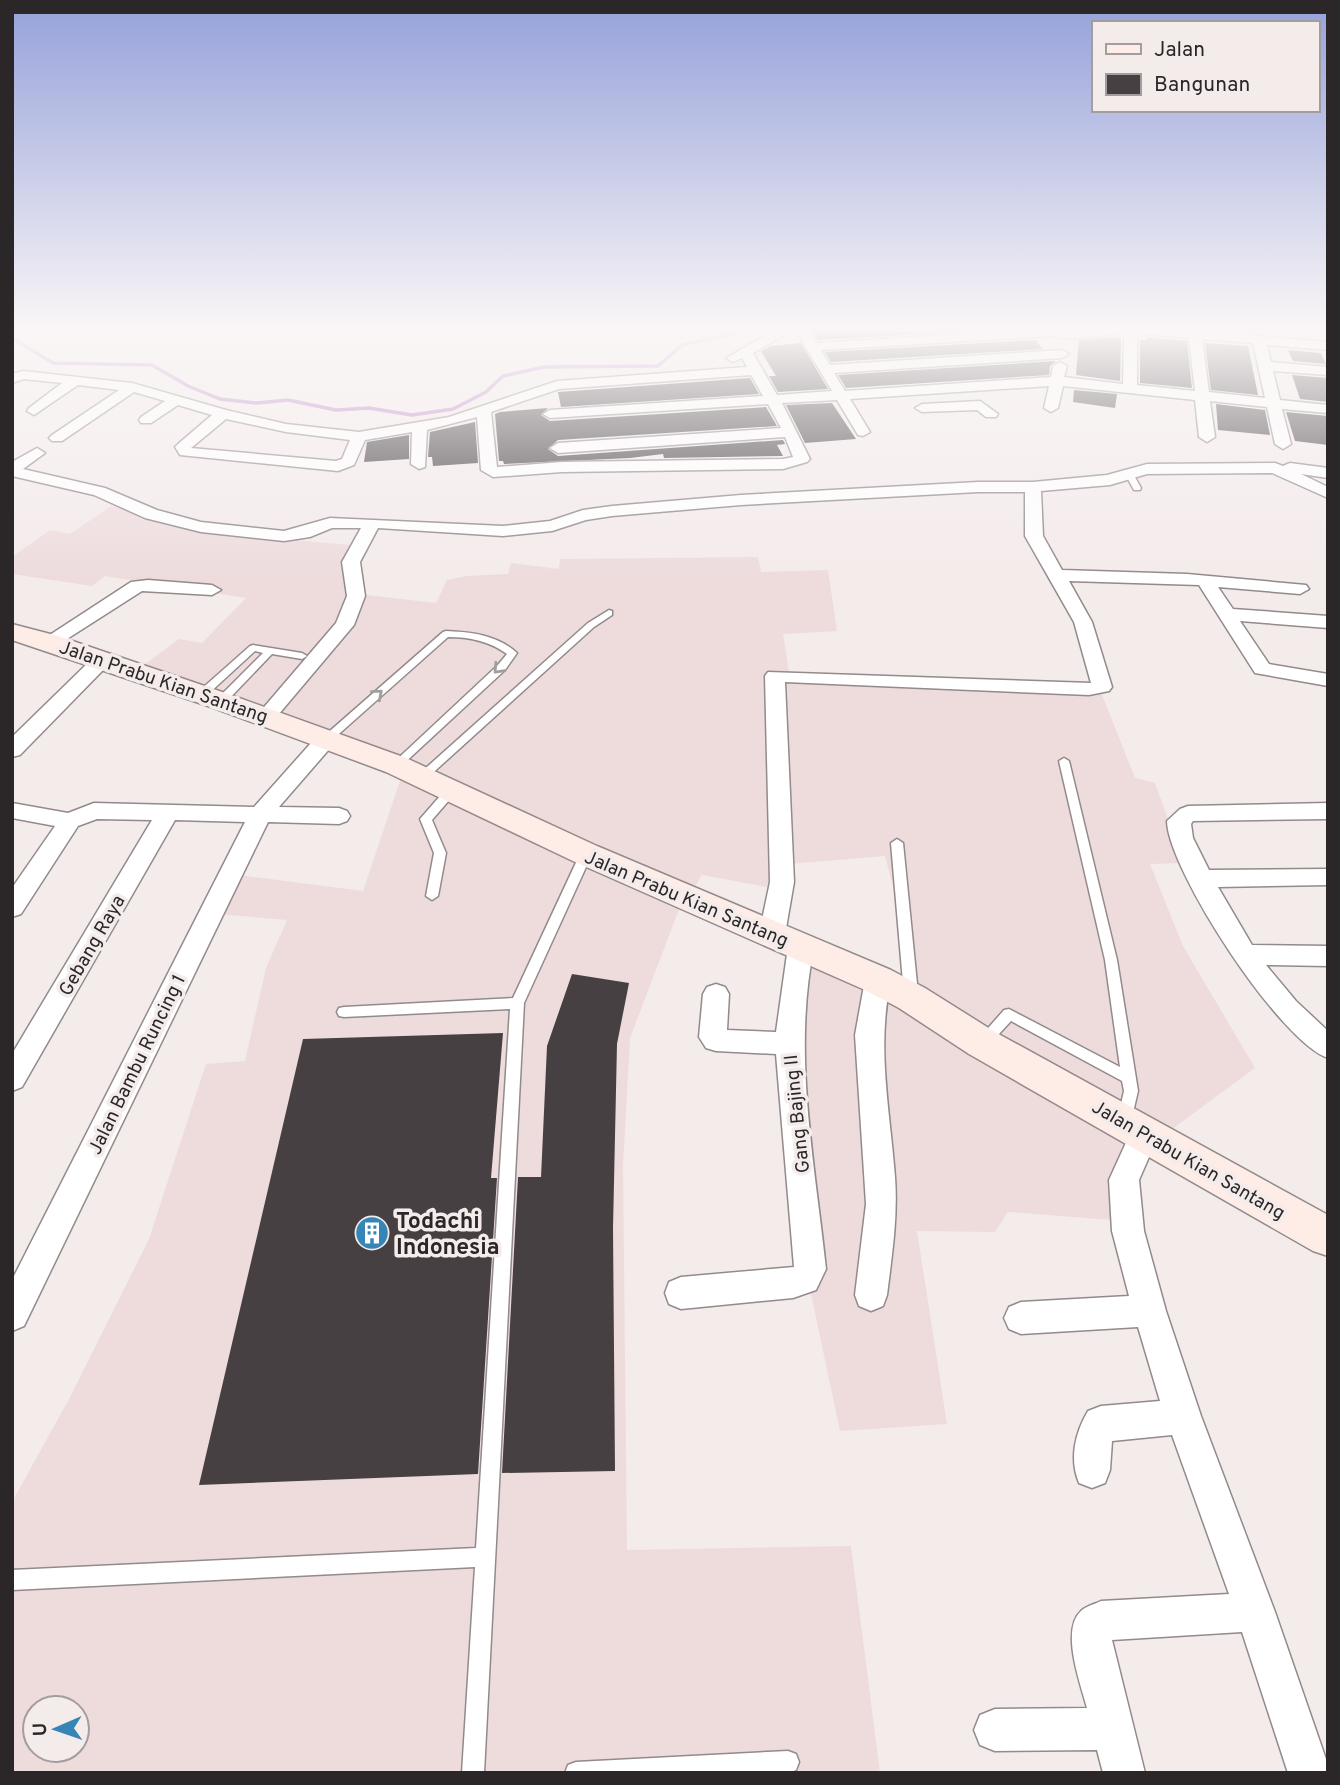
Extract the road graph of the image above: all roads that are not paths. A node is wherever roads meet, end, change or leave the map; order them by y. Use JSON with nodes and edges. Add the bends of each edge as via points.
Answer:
{"nodes":[{"id":1,"x":96,"y":411,"type":"edge"},
{"id":2,"x":159,"y":411,"type":"edge"},
{"id":3,"x":214,"y":411,"type":"edge"},
{"id":4,"x":483,"y":411,"type":"edge"},
{"id":5,"x":484,"y":411,"type":"edge"},
{"id":6,"x":550,"y":411,"type":"edge"},
{"id":7,"x":689,"y":411,"type":"edge"},
{"id":8,"x":780,"y":411,"type":"edge"},
{"id":9,"x":851,"y":411,"type":"edge"},
{"id":10,"x":924,"y":411,"type":"edge"},
{"id":11,"x":988,"y":411,"type":"edge"},
{"id":12,"x":1204,"y":411,"type":"edge"},
{"id":13,"x":1276,"y":411,"type":"edge"},
{"id":14,"x":223,"y":414,"type":"junction"},
{"id":15,"x":991,"y":414,"type":"dead end"},
{"id":16,"x":146,"y":420,"type":"dead end"},
{"id":17,"x":420,"y":427,"type":"junction"},
{"id":18,"x":937,"y":428,"type":"dead end"},
{"id":19,"x":554,"y":431,"type":"junction"},
{"id":20,"x":791,"y":432,"type":"junction"},
{"id":21,"x":863,"y":432,"type":"dead end"},
{"id":22,"x":359,"y":437,"type":"junction"},
{"id":23,"x":1207,"y":437,"type":"dead end"},
{"id":24,"x":57,"y":438,"type":"dead end"},
{"id":25,"x":713,"y":438,"type":"junction"},
{"id":26,"x":638,"y":443,"type":"junction"},
{"id":27,"x":1283,"y":444,"type":"dead end"},
{"id":28,"x":37,"y":453,"type":"dead end"},
{"id":29,"x":419,"y":464,"type":"dead end"},
{"id":30,"x":647,"y":466,"type":"junction"},
{"id":31,"x":723,"y":466,"type":"junction"},
{"id":32,"x":562,"y":467,"type":"junction"},
{"id":33,"x":1275,"y":468,"type":"junction"},
{"id":34,"x":1128,"y":472,"type":"junction"},
{"id":35,"x":1328,"y":473,"type":"edge"},
{"id":36,"x":16,"y":475,"type":"edge"},
{"id":37,"x":1033,"y":487,"type":"junction"},
{"id":38,"x":1137,"y":488,"type":"dead end"},
{"id":39,"x":1328,"y":493,"type":"edge"},
{"id":40,"x":372,"y":523,"type":"junction"},
{"id":41,"x":1057,"y":575,"type":"junction"},
{"id":42,"x":1206,"y":582,"type":"junction"},
{"id":43,"x":1300,"y":589,"type":"dead end"},
{"id":44,"x":212,"y":590,"type":"dead end"},
{"id":45,"x":609,"y":613,"type":"dead end"},
{"id":46,"x":1227,"y":614,"type":"junction"},
{"id":47,"x":1328,"y":622,"type":"edge"},
{"id":48,"x":12,"y":632,"type":"edge"},
{"id":49,"x":49,"y":642,"type":"junction"},
{"id":50,"x":270,"y":651,"type":"junction"},
{"id":51,"x":302,"y":656,"type":"dead end"},
{"id":52,"x":101,"y":661,"type":"junction"},
{"id":53,"x":1328,"y":680,"type":"edge"},
{"id":54,"x":211,"y":698,"type":"junction"},
{"id":55,"x":266,"y":717,"type":"junction"},
{"id":56,"x":327,"y":739,"type":"junction"},
{"id":57,"x":12,"y":749,"type":"edge"},
{"id":58,"x":1064,"y":761,"type":"dead end"},
{"id":59,"x":423,"y":778,"type":"junction"},
{"id":60,"x":12,"y":810,"type":"edge"},
{"id":61,"x":169,"y":811,"type":"junction"},
{"id":62,"x":1328,"y":811,"type":"edge"},
{"id":63,"x":261,"y":813,"type":"junction"},
{"id":64,"x":338,"y":816,"type":"dead end"},
{"id":65,"x":70,"y":821,"type":"junction"},
{"id":66,"x":898,"y":843,"type":"dead end"},
{"id":67,"x":586,"y":855,"type":"junction"},
{"id":68,"x":1328,"y":877,"type":"edge"},
{"id":69,"x":1201,"y":879,"type":"junction"},
{"id":70,"x":432,"y":896,"type":"dead end"},
{"id":71,"x":12,"y":908,"type":"edge"},
{"id":72,"x":787,"y":941,"type":"junction"},
{"id":73,"x":1244,"y":956,"type":"junction"},
{"id":74,"x":1328,"y":956,"type":"edge"},
{"id":75,"x":878,"y":980,"type":"junction"},
{"id":76,"x":716,"y":994,"type":"dead end"},
{"id":77,"x":912,"y":998,"type":"junction"},
{"id":78,"x":517,"y":1003,"type":"junction"},
{"id":79,"x":344,"y":1012,"type":"dead end"},
{"id":80,"x":982,"y":1043,"type":"junction"},
{"id":81,"x":789,"y":1044,"type":"junction"},
{"id":82,"x":1328,"y":1047,"type":"edge"},
{"id":83,"x":1129,"y":1078,"type":"junction"},
{"id":84,"x":12,"y":1079,"type":"edge"},
{"id":85,"x":1134,"y":1128,"type":"junction"},
{"id":86,"x":1328,"y":1237,"type":"edge"},
{"id":87,"x":681,"y":1293,"type":"dead end"},
{"id":88,"x":871,"y":1295,"type":"dead end"},
{"id":89,"x":1149,"y":1311,"type":"junction"},
{"id":90,"x":12,"y":1315,"type":"edge"},
{"id":91,"x":1021,"y":1318,"type":"dead end"},
{"id":92,"x":1183,"y":1416,"type":"junction"},
{"id":93,"x":1092,"y":1470,"type":"dead end"},
{"id":94,"x":486,"y":1557,"type":"junction"},
{"id":95,"x":12,"y":1580,"type":"edge"},
{"id":96,"x":1255,"y":1612,"type":"junction"},
{"id":97,"x":1111,"y":1729,"type":"junction"},
{"id":98,"x":995,"y":1730,"type":"dead end"},
{"id":99,"x":788,"y":1762,"type":"dead end"},
{"id":100,"x":473,"y":1773,"type":"edge"},
{"id":101,"x":576,"y":1773,"type":"edge"},
{"id":102,"x":1124,"y":1773,"type":"edge"},
{"id":103,"x":1308,"y":1773,"type":"edge"}],
"edges":[{"from":1,"to":24,"type":"street"},
{"from":2,"to":16,"type":"street"},
{"from":3,"to":14,"type":"street"},
{"from":4,"to":17,"type":"street"},
{"from":5,"to":32,"type":"street","via":[[489,470]]},
{"from":6,"to":19,"type":"street"},
{"from":7,"to":19,"type":"street"},
{"from":8,"to":20,"type":"street"},
{"from":9,"to":21,"type":"street"},
{"from":10,"to":18,"type":"street"},
{"from":11,"to":15,"type":"street"},
{"from":12,"to":23,"type":"street"},
{"from":13,"to":27,"type":"street"},
{"from":14,"to":22,"type":"street"},
{"from":14,"to":22,"type":"street","via":[[191,439],[183,447],[185,452],[338,466],[348,462]]},
{"from":17,"to":22,"type":"street"},
{"from":17,"to":29,"type":"street"},
{"from":19,"to":26,"type":"street"},
{"from":19,"to":32,"type":"street"},
{"from":20,"to":25,"type":"street"},
{"from":20,"to":31,"type":"street","via":[[802,459]]},
{"from":25,"to":26,"type":"street"},
{"from":25,"to":31,"type":"street"},
{"from":26,"to":30,"type":"street"},
{"from":28,"to":36,"type":"street"},
{"from":30,"to":31,"type":"street"},
{"from":30,"to":32,"type":"street"},
{"from":33,"to":34,"type":"street"},
{"from":33,"to":35,"type":"street"},
{"from":33,"to":39,"type":"street"},
{"from":34,"to":37,"type":"street","via":[[1110,480]]},
{"from":34,"to":38,"type":"lane"},
{"from":36,"to":40,"type":"street","via":[[99,491],[151,514],[201,527],[284,536],[330,523]]},
{"from":37,"to":40,"type":"street","via":[[741,499],[612,511],[552,526],[503,531]]},
{"from":37,"to":41,"type":"street","via":[[1034,537]]},
{"from":40,"to":55,"type":"street","via":[[351,562],[356,596],[345,625]]},
{"from":41,"to":42,"type":"street"},
{"from":41,"to":72,"type":"street","name":"Gang Bajing II","via":[[1083,622],[1102,687],[774,677]]},
{"from":42,"to":43,"type":"street"},
{"from":42,"to":46,"type":"street"},
{"from":44,"to":49,"type":"street","via":[[136,586]]},
{"from":45,"to":59,"type":"lane"},
{"from":46,"to":47,"type":"street"},
{"from":46,"to":53,"type":"street","via":[[1262,669]]},
{"from":48,"to":49,"type":"main road","name":"Jalan Prabu Kian Santang"},
{"from":49,"to":52,"type":"main road","name":"Jalan Prabu Kian Santang"},
{"from":50,"to":51,"type":"lane"},
{"from":50,"to":54,"type":"lane"},
{"from":50,"to":54,"type":"lane","via":[[253,648]]},
{"from":52,"to":54,"type":"main road","name":"Jalan Prabu Kian Santang"},
{"from":52,"to":57,"type":"street"},
{"from":54,"to":55,"type":"main road","name":"Jalan Prabu Kian Santang"},
{"from":55,"to":56,"type":"main road","name":"Jalan Prabu Kian Santang"},
{"from":56,"to":59,"type":"main road","name":"Jalan Prabu Kian Santang"},
{"from":56,"to":59,"type":"lane","one_way":true,"via":[[446,634],[470,634],[500,644],[512,653]]},
{"from":56,"to":63,"type":"street"},
{"from":58,"to":83,"type":"lane","via":[[1111,960]]},
{"from":59,"to":67,"type":"main road","name":"Jalan Prabu Kian Santang"},
{"from":59,"to":70,"type":"lane","via":[[426,819],[440,853]]},
{"from":60,"to":65,"type":"street"},
{"from":61,"to":63,"type":"street"},
{"from":61,"to":65,"type":"street","via":[[106,810]]},
{"from":61,"to":84,"type":"street","name":"Gebang Raya"},
{"from":62,"to":69,"type":"street","via":[[1182,817],[1178,831]]},
{"from":63,"to":64,"type":"street"},
{"from":63,"to":90,"type":"street","name":"Jalan Bambu Runcing 1"},
{"from":65,"to":71,"type":"street"},
{"from":66,"to":77,"type":"lane"},
{"from":67,"to":72,"type":"main road","name":"Jalan Prabu Kian Santang"},
{"from":67,"to":78,"type":"lane"},
{"from":68,"to":69,"type":"street"},
{"from":69,"to":73,"type":"street"},
{"from":72,"to":75,"type":"main road","name":"Jalan Prabu Kian Santang"},
{"from":72,"to":81,"type":"street","name":"Gang Bajing II","via":[[796,971]]},
{"from":73,"to":74,"type":"street"},
{"from":73,"to":82,"type":"street","via":[[1306,1030]]},
{"from":75,"to":77,"type":"main road","name":"Jalan Prabu Kian Santang"},
{"from":75,"to":88,"type":"street","via":[[869,1056],[881,1205]]},
{"from":76,"to":81,"type":"street","via":[[716,1040]]},
{"from":77,"to":80,"type":"main road","name":"Jalan Prabu Kian Santang"},
{"from":78,"to":79,"type":"lane"},
{"from":78,"to":94,"type":"lane"},
{"from":80,"to":83,"type":"lane","via":[[1009,1014]]},
{"from":80,"to":85,"type":"main road","name":"Jalan Prabu Kian Santang"},
{"from":81,"to":87,"type":"street","name":"Gang Bajing II","via":[[810,1269],[805,1279],[793,1283]]},
{"from":83,"to":85,"type":"lane"},
{"from":85,"to":86,"type":"main road","name":"Jalan Prabu Kian Santang"},
{"from":85,"to":89,"type":"street","via":[[1124,1180],[1128,1231]]},
{"from":89,"to":91,"type":"street"},
{"from":89,"to":92,"type":"street"},
{"from":92,"to":93,"type":"street","via":[[1101,1424],[1094,1436]]},
{"from":92,"to":96,"type":"street"},
{"from":94,"to":95,"type":"lane"},
{"from":94,"to":100,"type":"lane"},
{"from":96,"to":97,"type":"street","via":[[1096,1623],[1090,1633],[1091,1646]]},
{"from":96,"to":103,"type":"street"},
{"from":97,"to":98,"type":"street"},
{"from":97,"to":102,"type":"street"},
{"from":99,"to":101,"type":"lane"}]}
